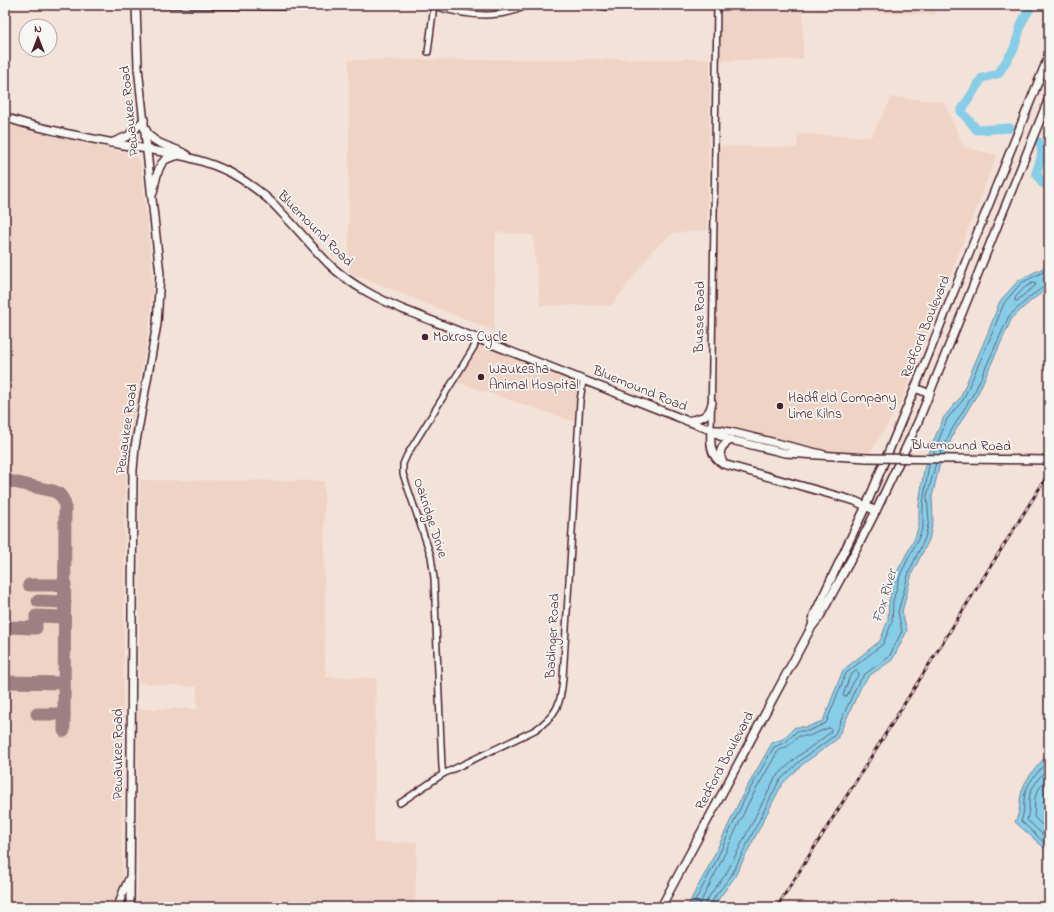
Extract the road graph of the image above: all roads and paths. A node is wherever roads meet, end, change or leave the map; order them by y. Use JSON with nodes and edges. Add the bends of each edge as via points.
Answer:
{"nodes":[{"id":1,"x":303,"y":5,"type":"edge"},
{"id":2,"x":434,"y":5,"type":"edge"},
{"id":3,"x":527,"y":5,"type":"edge"},
{"id":4,"x":596,"y":5,"type":"edge"},
{"id":5,"x":631,"y":5,"type":"edge"},
{"id":6,"x":717,"y":5,"type":"edge"},
{"id":7,"x":136,"y":6,"type":"edge"},
{"id":8,"x":428,"y":52,"type":"dead end"},
{"id":9,"x":1049,"y":55,"type":"edge"},
{"id":10,"x":1049,"y":98,"type":"edge"},
{"id":11,"x":5,"y":117,"type":"edge"},
{"id":12,"x":144,"y":122,"type":"junction"},
{"id":13,"x":111,"y":143,"type":"junction"},
{"id":14,"x":147,"y":149,"type":"junction"},
{"id":15,"x":178,"y":155,"type":"junction"},
{"id":16,"x":193,"y":159,"type":"junction"},
{"id":17,"x":152,"y":197,"type":"junction"},
{"id":18,"x":477,"y":338,"type":"junction"},
{"id":19,"x":583,"y":380,"type":"junction"},
{"id":20,"x":915,"y":388,"type":"junction"},
{"id":21,"x":930,"y":394,"type":"junction"},
{"id":22,"x":712,"y":403,"type":"junction"},
{"id":23,"x":687,"y":422,"type":"junction"},
{"id":24,"x":711,"y":430,"type":"junction"},
{"id":25,"x":731,"y":440,"type":"junction"},
{"id":26,"x":825,"y":455,"type":"junction"},
{"id":27,"x":1049,"y":460,"type":"edge"},
{"id":28,"x":724,"y":464,"type":"junction"},
{"id":29,"x":866,"y":506,"type":"junction"},
{"id":30,"x":876,"y":511,"type":"junction"},
{"id":31,"x":811,"y":628,"type":"junction"},
{"id":32,"x":444,"y":774,"type":"junction"},
{"id":33,"x":400,"y":803,"type":"dead end"},
{"id":34,"x":131,"y":875,"type":"junction"},
{"id":35,"x":118,"y":907,"type":"edge"},
{"id":36,"x":130,"y":907,"type":"edge"},
{"id":37,"x":661,"y":907,"type":"edge"}],
"edges":[{"from":1,"to":7,"type":"street"},
{"from":2,"to":3,"type":"street","via":[[480,15],[500,14]]},
{"from":2,"to":8,"type":"street"},
{"from":4,"to":5,"type":"street"},
{"from":6,"to":22,"type":"street","name":"Busse Road"},
{"from":7,"to":12,"type":"main road","name":"Pewaukee Road","via":[[138,67]]},
{"from":9,"to":20,"type":"main road","name":"Redford Boulevard"},
{"from":10,"to":21,"type":"main road","name":"Redford Boulevard"},
{"from":11,"to":13,"type":"main road","name":"Bluemound Road"},
{"from":12,"to":13,"type":"main road","via":[[128,136]]},
{"from":12,"to":14,"type":"main road","name":"Pewaukee Road"},
{"from":12,"to":16,"type":"main road","via":[[149,135],[155,141],[179,150]]},
{"from":13,"to":14,"type":"main road","name":"Bluemound Road"},
{"from":14,"to":15,"type":"main road","name":"Bluemound Road"},
{"from":14,"to":17,"type":"main road","name":"Pewaukee Road"},
{"from":15,"to":16,"type":"main road","name":"Bluemound Road"},
{"from":15,"to":17,"type":"main road","via":[[162,163]]},
{"from":16,"to":18,"type":"main road","name":"Bluemound Road","via":[[228,172],[257,190],[282,212],[330,266],[362,289],[389,303]]},
{"from":17,"to":34,"type":"main road","name":"Pewaukee Road","via":[[160,274],[157,324],[133,470]]},
{"from":18,"to":19,"type":"main road","name":"Bluemound Road"},
{"from":18,"to":32,"type":"street","name":"Oakridge Drive","via":[[402,467],[432,562]]},
{"from":19,"to":23,"type":"main road","name":"Bluemound Road"},
{"from":19,"to":32,"type":"street","name":"Badinger Road","via":[[560,701],[551,717],[535,730]]},
{"from":20,"to":21,"type":"main road"},
{"from":20,"to":29,"type":"main road","name":"Redford Boulevard"},
{"from":21,"to":30,"type":"main road","name":"Redford Boulevard"},
{"from":22,"to":23,"type":"main road","via":[[710,410],[702,418]]},
{"from":22,"to":24,"type":"street","name":"Busse Road"},
{"from":23,"to":24,"type":"main road","name":"Bluemound Road"},
{"from":24,"to":25,"type":"main road","name":"Bluemound Road"},
{"from":24,"to":26,"type":"main road","name":"Bluemound Road","via":[[730,432]]},
{"from":24,"to":28,"type":"main road","name":"Busse Road","via":[[712,451]]},
{"from":25,"to":26,"type":"main road","name":"Bluemound Road","via":[[785,453]]},
{"from":25,"to":28,"type":"main road","via":[[724,444],[721,451]]},
{"from":26,"to":27,"type":"main road","name":"Bluemound Road","bridge":true,"via":[[867,458]]},
{"from":28,"to":29,"type":"main road"},
{"from":29,"to":30,"type":"main road"},
{"from":29,"to":31,"type":"main road","name":"Redford Boulevard","via":[[814,614]]},
{"from":30,"to":31,"type":"main road","name":"Redford Boulevard","via":[[819,618]]},
{"from":31,"to":37,"type":"main road","name":"Redford Boulevard"},
{"from":32,"to":33,"type":"street","name":"Badinger Road"},
{"from":34,"to":35,"type":"main road"},
{"from":34,"to":36,"type":"main road","name":"Pewaukee Road"}]}
